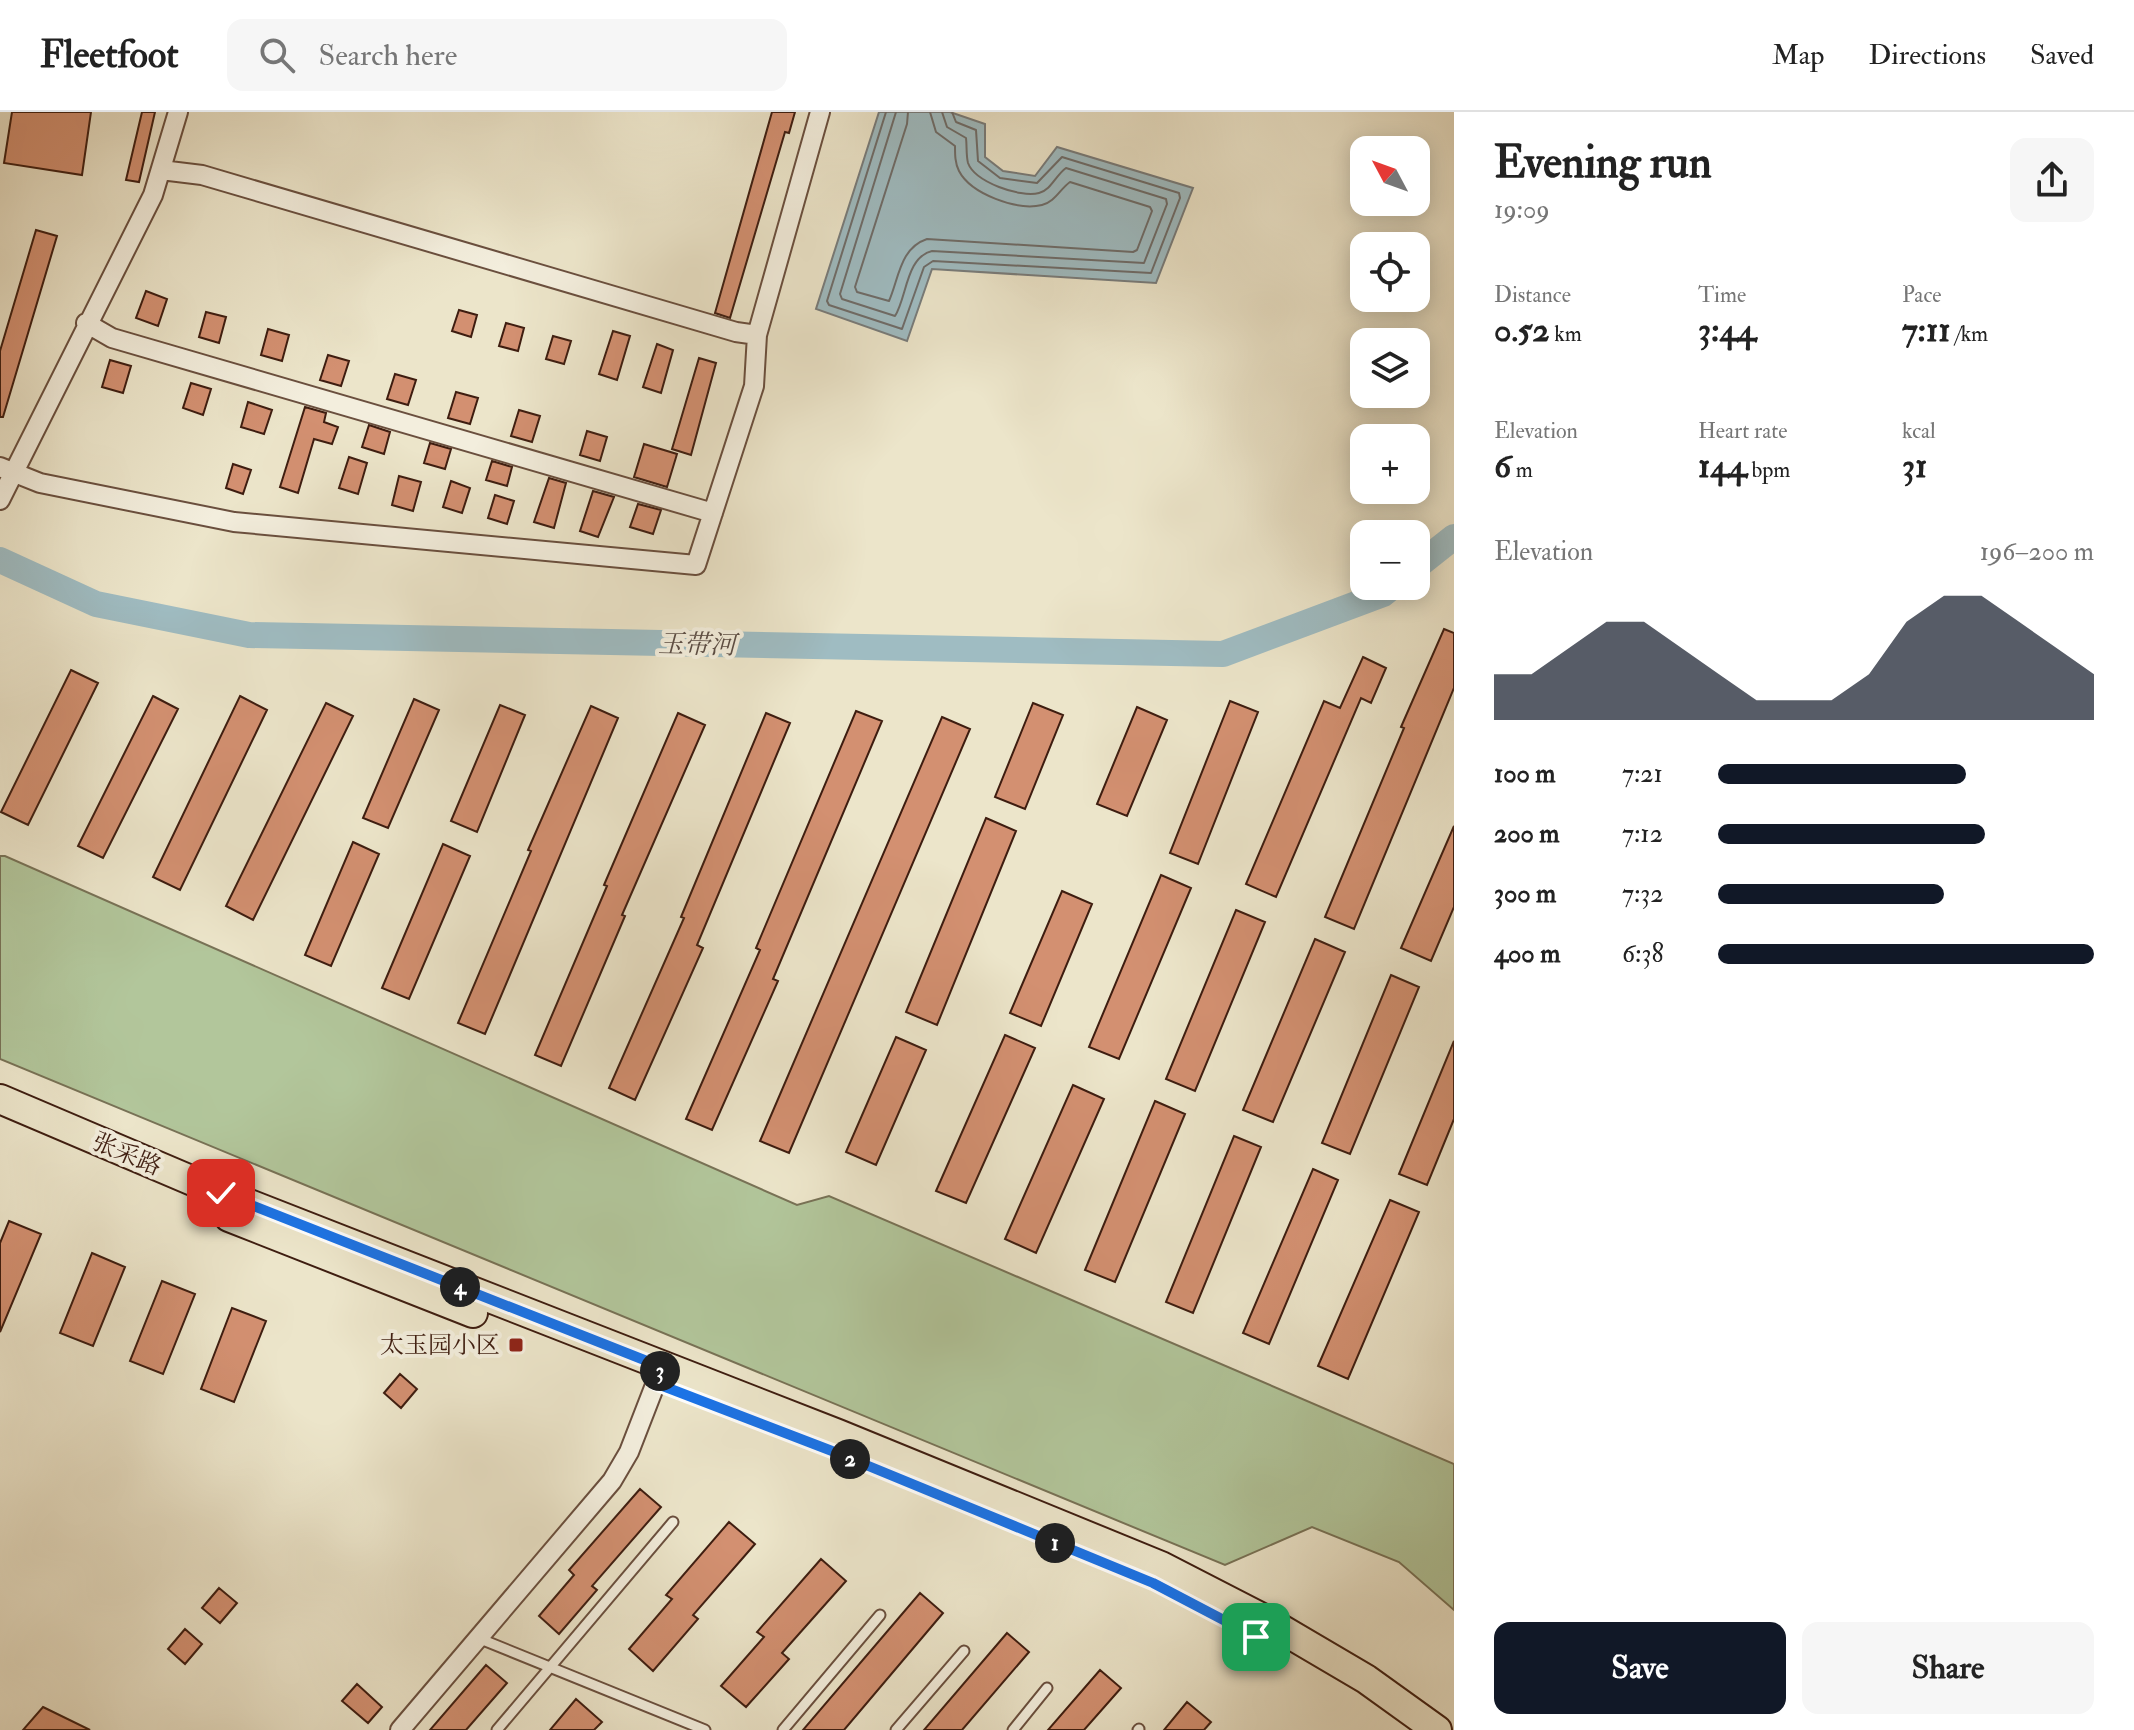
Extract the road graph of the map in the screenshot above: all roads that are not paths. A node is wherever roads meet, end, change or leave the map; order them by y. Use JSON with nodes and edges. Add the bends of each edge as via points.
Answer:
{"nodes":[{"id":1,"x":178,"y":112,"type":"edge"},
{"id":2,"x":820,"y":112,"type":"edge"},
{"id":3,"x":161,"y":170,"type":"junction"},
{"id":4,"x":86,"y":323,"type":"junction"},
{"id":5,"x":757,"y":335,"type":"junction"},
{"id":6,"x":6,"y":470,"type":"edge"},
{"id":7,"x":0,"y":500,"type":"edge"},
{"id":8,"x":713,"y":513,"type":"junction"},
{"id":9,"x":0,"y":1099,"type":"edge"},
{"id":10,"x":0,"y":1120,"type":"edge"},
{"id":11,"x":659,"y":1375,"type":"junction"},
{"id":12,"x":673,"y":1522,"type":"dead end"},
{"id":13,"x":880,"y":1615,"type":"dead end"},
{"id":14,"x":478,"y":1638,"type":"junction"},
{"id":15,"x":964,"y":1651,"type":"dead end"},
{"id":16,"x":550,"y":1667,"type":"junction"},
{"id":17,"x":1047,"y":1688,"type":"dead end"},
{"id":18,"x":400,"y":1730,"type":"edge"},
{"id":19,"x":497,"y":1730,"type":"edge"},
{"id":20,"x":705,"y":1730,"type":"edge"},
{"id":21,"x":783,"y":1730,"type":"edge"},
{"id":22,"x":896,"y":1730,"type":"edge"},
{"id":23,"x":1013,"y":1730,"type":"edge"},
{"id":24,"x":1405,"y":1730,"type":"edge"},
{"id":25,"x":1437,"y":1730,"type":"edge"}],
"edges":[{"from":1,"to":3,"type":"street"},
{"from":2,"to":5,"type":"street"},
{"from":3,"to":4,"type":"street"},
{"from":3,"to":5,"type":"street","via":[[202,175]]},
{"from":4,"to":6,"type":"street"},
{"from":4,"to":8,"type":"street","via":[[112,338]]},
{"from":5,"to":8,"type":"street","via":[[754,386]]},
{"from":6,"to":7,"type":"street"},
{"from":6,"to":8,"type":"street","via":[[40,483],[234,522],[696,565]]},
{"from":9,"to":11,"type":"main road","name":"张采路"},
{"from":10,"to":11,"type":"main road","name":"张采路","via":[[329,1257]]},
{"from":11,"to":14,"type":"street","via":[[612,1481]]},
{"from":11,"to":24,"type":"main road","name":"张采路","via":[[1153,1583],[1356,1695]]},
{"from":11,"to":25,"type":"main road","name":"张采路","via":[[838,1434],[1161,1566],[1366,1679]]},
{"from":12,"to":16,"type":"lane"},
{"from":13,"to":21,"type":"lane"},
{"from":14,"to":16,"type":"lane"},
{"from":14,"to":18,"type":"street"},
{"from":15,"to":22,"type":"lane"},
{"from":16,"to":19,"type":"lane"},
{"from":16,"to":20,"type":"lane"},
{"from":17,"to":23,"type":"lane"}]}
